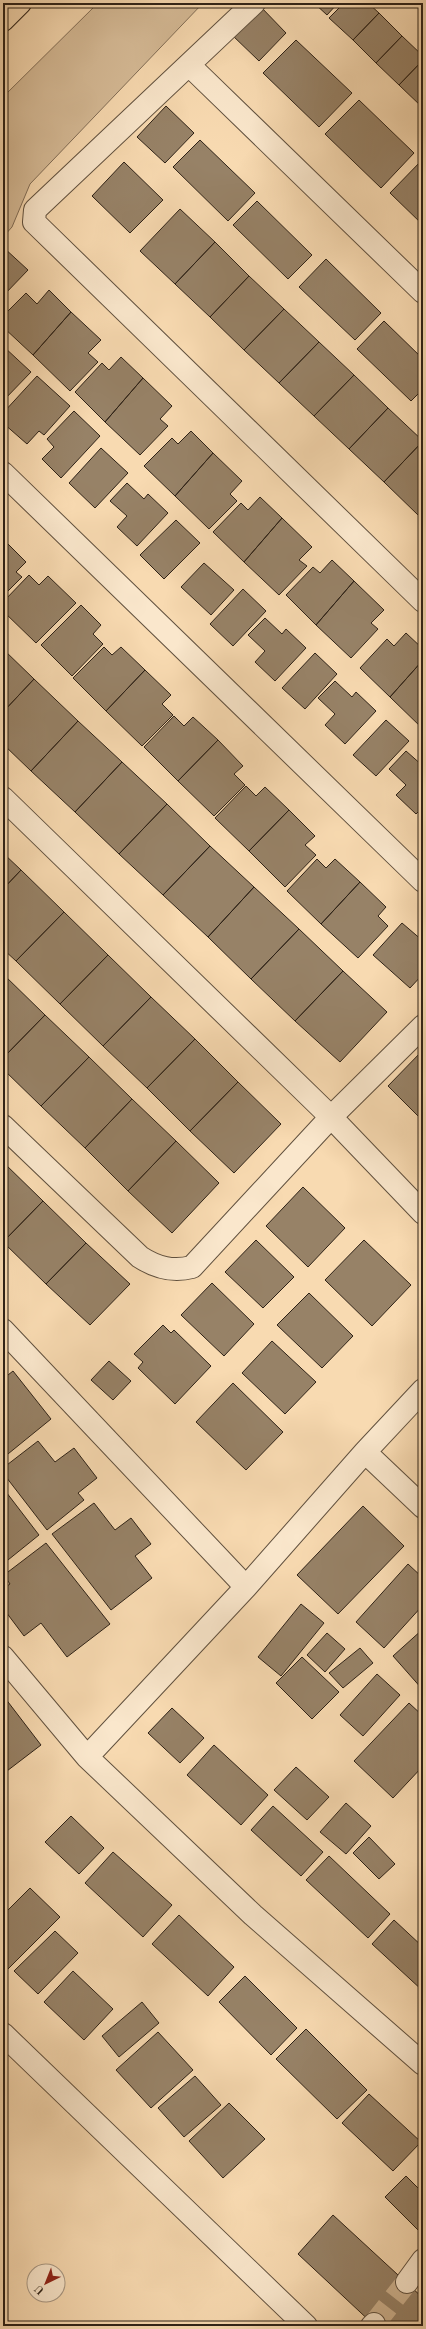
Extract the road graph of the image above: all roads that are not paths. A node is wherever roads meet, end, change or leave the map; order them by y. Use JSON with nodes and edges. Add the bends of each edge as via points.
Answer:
{"nodes":[{"id":1,"x":20,"y":3,"type":"edge"},
{"id":2,"x":254,"y":3,"type":"edge"},
{"id":3,"x":3,"y":20,"type":"edge"},
{"id":4,"x":188,"y":66,"type":"junction"},
{"id":5,"x":423,"y":292,"type":"edge"},
{"id":6,"x":3,"y":473,"type":"edge"},
{"id":7,"x":423,"y":601,"type":"edge"},
{"id":8,"x":3,"y":798,"type":"edge"},
{"id":9,"x":423,"y":881,"type":"edge"},
{"id":10,"x":423,"y":1026,"type":"edge"},
{"id":11,"x":331,"y":1117,"type":"junction"},
{"id":12,"x":3,"y":1126,"type":"edge"},
{"id":13,"x":423,"y":1213,"type":"edge"},
{"id":14,"x":3,"y":1330,"type":"edge"},
{"id":15,"x":423,"y":1390,"type":"edge"},
{"id":16,"x":365,"y":1452,"type":"junction"},
{"id":17,"x":423,"y":1508,"type":"edge"},
{"id":18,"x":246,"y":1587,"type":"junction"},
{"id":19,"x":3,"y":1657,"type":"edge"},
{"id":20,"x":87,"y":1757,"type":"junction"},
{"id":21,"x":3,"y":2034,"type":"edge"},
{"id":22,"x":423,"y":2064,"type":"edge"},
{"id":23,"x":423,"y":2260,"type":"edge"},
{"id":24,"x":407,"y":2282,"type":"tunnel mouth"},
{"id":25,"x":306,"y":2326,"type":"edge"}],
"edges":[{"from":1,"to":3,"type":"highway"},
{"from":2,"to":4,"type":"street"},
{"from":4,"to":5,"type":"street"},
{"from":4,"to":7,"type":"street","via":[[35,210],[34,222]]},
{"from":6,"to":9,"type":"street"},
{"from":8,"to":11,"type":"street"},
{"from":10,"to":11,"type":"street"},
{"from":11,"to":12,"type":"street","via":[[192,1267],[182,1270],[169,1270],[152,1265],[140,1257]]},
{"from":11,"to":13,"type":"street"},
{"from":14,"to":18,"type":"street"},
{"from":15,"to":16,"type":"street"},
{"from":16,"to":17,"type":"street"},
{"from":16,"to":18,"type":"street"},
{"from":18,"to":20,"type":"street"},
{"from":19,"to":20,"type":"street"},
{"from":20,"to":22,"type":"street","via":[[253,1915]]},
{"from":21,"to":25,"type":"street"},
{"from":23,"to":24,"type":"street"}]}
